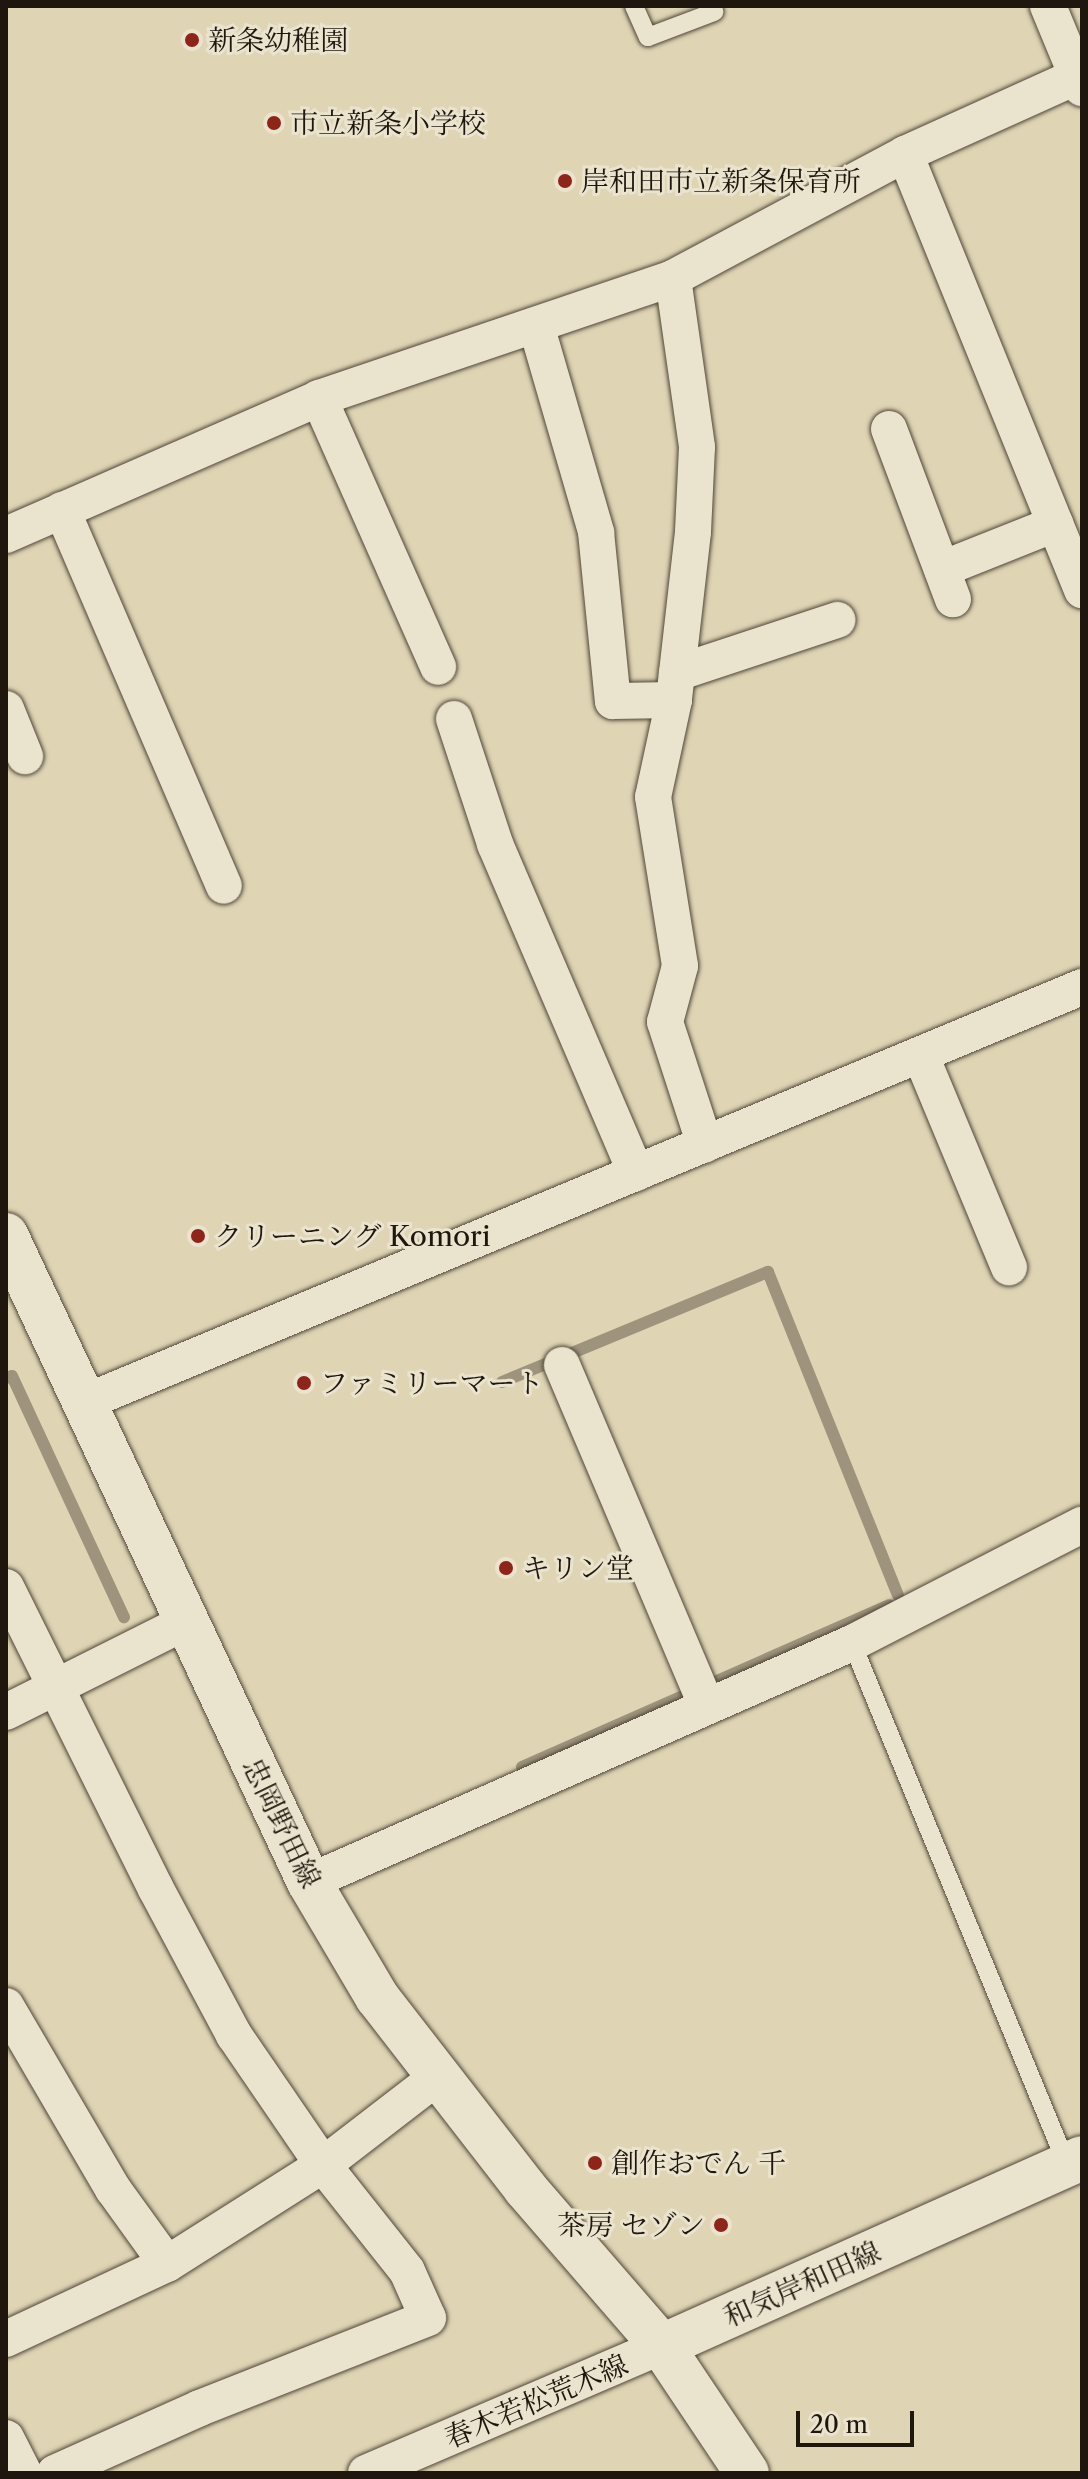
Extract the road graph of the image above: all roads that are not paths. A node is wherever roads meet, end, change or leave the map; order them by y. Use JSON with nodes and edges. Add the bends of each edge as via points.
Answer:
{"nodes":[{"id":1,"x":634,"y":6,"type":"edge"},
{"id":2,"x":1048,"y":6,"type":"edge"},
{"id":3,"x":714,"y":12,"type":"dead end"},
{"id":4,"x":1080,"y":80,"type":"edge"},
{"id":5,"x":905,"y":154,"type":"junction"},
{"id":6,"x":673,"y":278,"type":"junction"},
{"id":7,"x":536,"y":325,"type":"junction"},
{"id":8,"x":319,"y":398,"type":"junction"},
{"id":9,"x":889,"y":429,"type":"dead end"},
{"id":10,"x":62,"y":510,"type":"junction"},
{"id":11,"x":1055,"y":524,"type":"junction"},
{"id":12,"x":6,"y":535,"type":"edge"},
{"id":13,"x":1082,"y":590,"type":"edge"},
{"id":14,"x":837,"y":620,"type":"dead end"},
{"id":15,"x":438,"y":667,"type":"dead end"},
{"id":16,"x":675,"y":686,"type":"junction"},
{"id":17,"x":6,"y":709,"type":"edge"},
{"id":18,"x":454,"y":719,"type":"dead end"},
{"id":19,"x":25,"y":756,"type":"dead end"},
{"id":20,"x":224,"y":886,"type":"dead end"},
{"id":21,"x":1082,"y":987,"type":"edge"},
{"id":22,"x":921,"y":1056,"type":"junction"},
{"id":23,"x":705,"y":1145,"type":"junction"},
{"id":24,"x":636,"y":1173,"type":"junction"},
{"id":25,"x":6,"y":1235,"type":"edge"},
{"id":26,"x":1009,"y":1267,"type":"dead end"},
{"id":27,"x":562,"y":1365,"type":"dead end"},
{"id":28,"x":83,"y":1403,"type":"junction"},
{"id":29,"x":1082,"y":1525,"type":"edge"},
{"id":30,"x":6,"y":1587,"type":"edge"},
{"id":31,"x":186,"y":1622,"type":"junction"},
{"id":32,"x":852,"y":1643,"type":"junction"},
{"id":33,"x":54,"y":1689,"type":"junction"},
{"id":34,"x":706,"y":1705,"type":"junction"},
{"id":35,"x":6,"y":1712,"type":"edge"},
{"id":36,"x":309,"y":1882,"type":"junction"},
{"id":37,"x":6,"y":2006,"type":"edge"},
{"id":38,"x":436,"y":2078,"type":"junction"},
{"id":39,"x":1074,"y":2162,"type":"edge"},
{"id":40,"x":323,"y":2165,"type":"junction"},
{"id":41,"x":167,"y":2264,"type":"junction"},
{"id":42,"x":6,"y":2339,"type":"edge"},
{"id":43,"x":662,"y":2346,"type":"junction"},
{"id":44,"x":6,"y":2438,"type":"edge"},
{"id":45,"x":24,"y":2473,"type":"edge"},
{"id":46,"x":55,"y":2473,"type":"edge"},
{"id":47,"x":366,"y":2473,"type":"edge"},
{"id":48,"x":747,"y":2473,"type":"edge"}],
"edges":[{"from":1,"to":3,"type":"lane","via":[[648,37]]},
{"from":2,"to":4,"type":"street"},
{"from":4,"to":5,"type":"street"},
{"from":5,"to":6,"type":"street"},
{"from":5,"to":11,"type":"street"},
{"from":6,"to":7,"type":"street"},
{"from":6,"to":16,"type":"street","via":[[697,447]]},
{"from":7,"to":8,"type":"street"},
{"from":7,"to":16,"type":"street","via":[[596,532],[613,701]]},
{"from":8,"to":10,"type":"street"},
{"from":8,"to":15,"type":"street"},
{"from":9,"to":11,"type":"street","via":[[947,584]]},
{"from":10,"to":12,"type":"street"},
{"from":10,"to":20,"type":"street"},
{"from":11,"to":13,"type":"street"},
{"from":14,"to":16,"type":"street"},
{"from":16,"to":23,"type":"street","via":[[653,797],[680,966],[665,1022]]},
{"from":17,"to":19,"type":"street"},
{"from":18,"to":24,"type":"street","via":[[495,844]]},
{"from":21,"to":22,"type":"street"},
{"from":22,"to":23,"type":"street"},
{"from":22,"to":26,"type":"street"},
{"from":23,"to":24,"type":"street"},
{"from":24,"to":28,"type":"street"},
{"from":25,"to":28,"type":"street","name":"忠岡野田線"},
{"from":27,"to":34,"type":"street"},
{"from":28,"to":31,"type":"street","name":"忠岡野田線"},
{"from":29,"to":32,"type":"street"},
{"from":30,"to":33,"type":"street"},
{"from":31,"to":33,"type":"street"},
{"from":31,"to":36,"type":"street","name":"忠岡野田線"},
{"from":32,"to":34,"type":"street"},
{"from":32,"to":39,"type":"lane"},
{"from":33,"to":35,"type":"street"},
{"from":33,"to":40,"type":"street","via":[[234,2035]]},
{"from":34,"to":36,"type":"street"},
{"from":36,"to":38,"type":"street","name":"忠岡野田線","via":[[377,1997]]},
{"from":37,"to":41,"type":"street","via":[[113,2189]]},
{"from":38,"to":40,"type":"street"},
{"from":38,"to":43,"type":"street","name":"忠岡野田線"},
{"from":39,"to":43,"type":"street","name":"和気岸和田線"},
{"from":40,"to":41,"type":"street"},
{"from":40,"to":46,"type":"street","via":[[407,2271],[428,2318],[200,2408]]},
{"from":41,"to":42,"type":"street"},
{"from":43,"to":47,"type":"street","name":"春木若松荒木線"},
{"from":43,"to":48,"type":"street"},
{"from":44,"to":45,"type":"street"}]}
